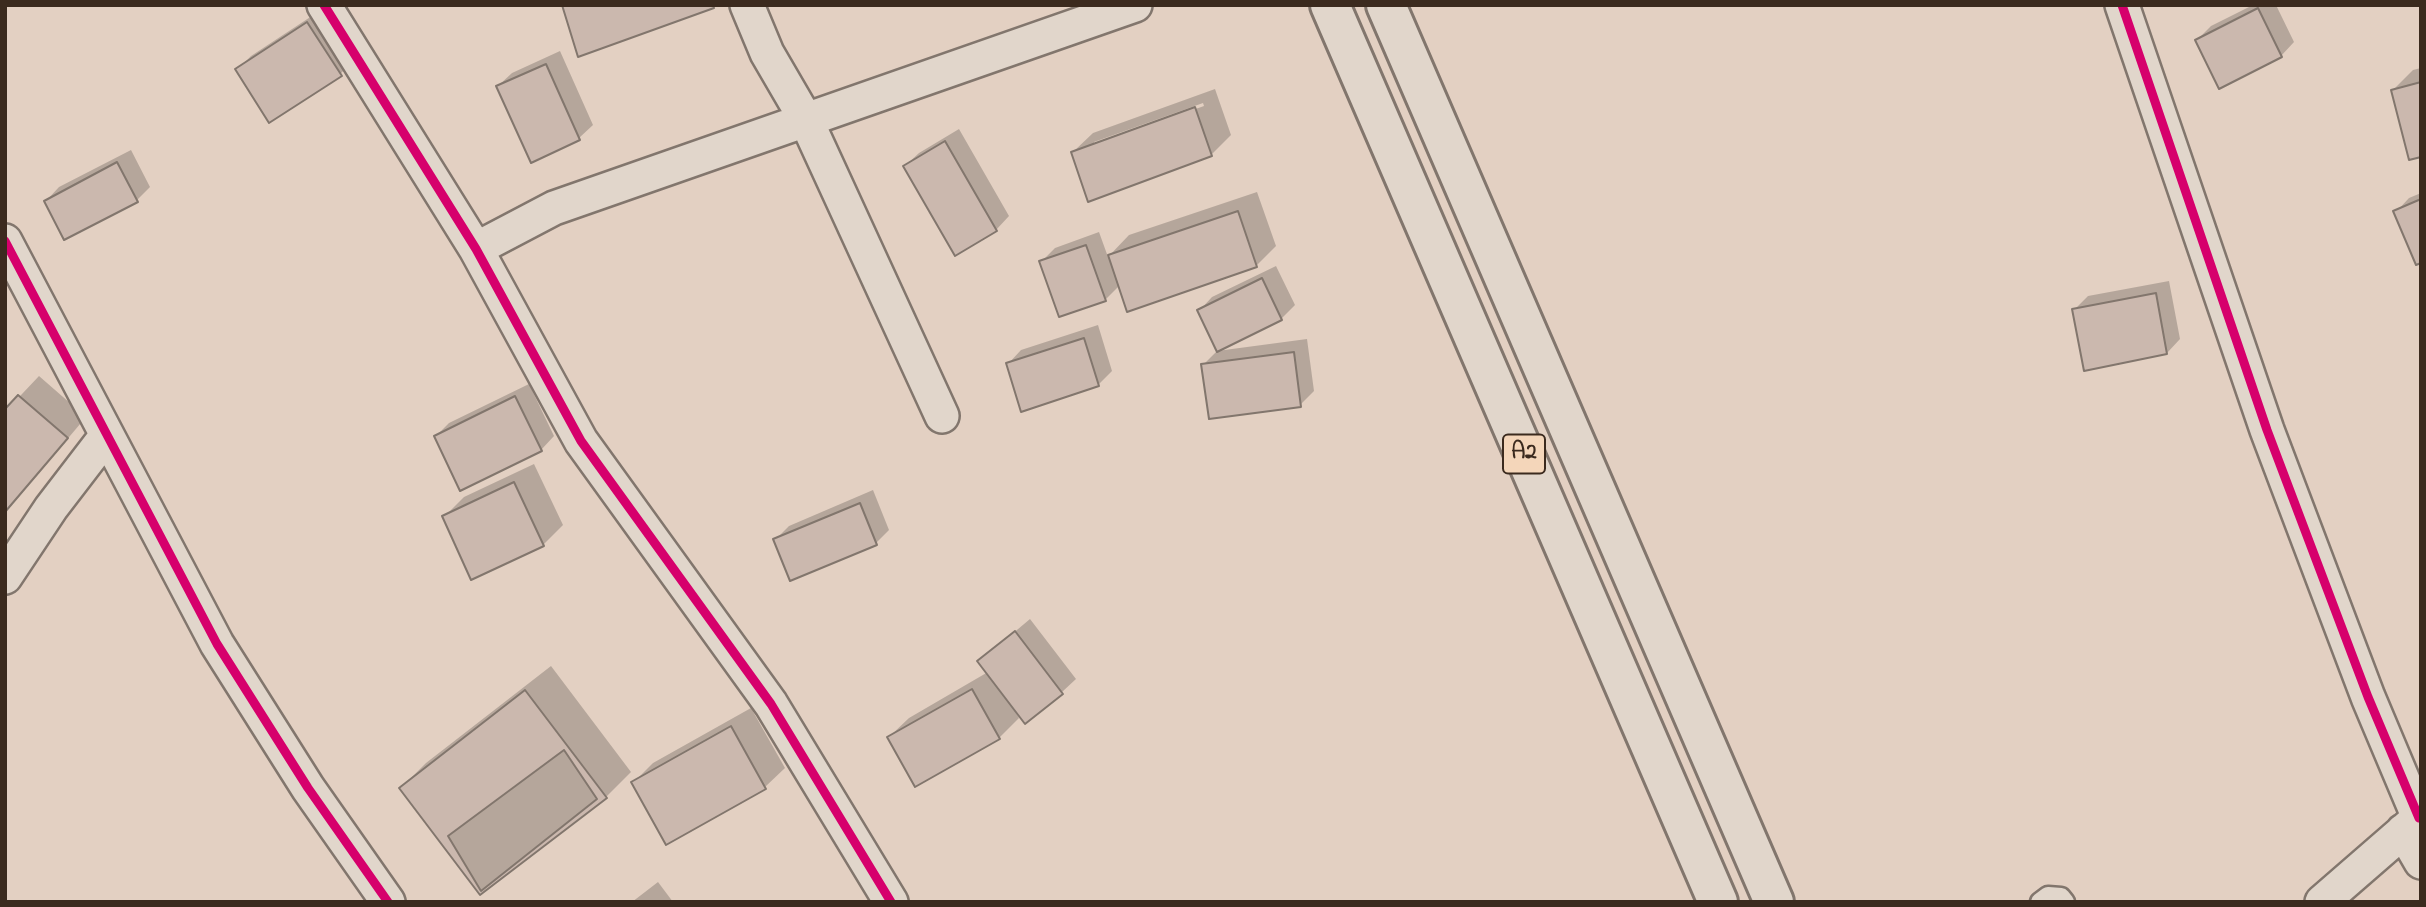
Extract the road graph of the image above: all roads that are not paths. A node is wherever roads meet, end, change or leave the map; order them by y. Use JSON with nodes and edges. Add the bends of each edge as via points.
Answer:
{"nodes":[{"id":1,"x":324,"y":5,"type":"edge"},
{"id":2,"x":747,"y":5,"type":"edge"},
{"id":3,"x":1135,"y":5,"type":"edge"},
{"id":4,"x":1329,"y":5,"type":"edge"},
{"id":5,"x":1386,"y":5,"type":"edge"},
{"id":6,"x":2122,"y":5,"type":"edge"},
{"id":7,"x":806,"y":120,"type":"junction"},
{"id":8,"x":5,"y":241,"type":"edge"},
{"id":9,"x":476,"y":249,"type":"junction"},
{"id":10,"x":942,"y":416,"type":"dead end"},
{"id":11,"x":107,"y":435,"type":"junction"},
{"id":12,"x":5,"y":577,"type":"edge"},
{"id":13,"x":2415,"y":822,"type":"edge"},
{"id":14,"x":2421,"y":862,"type":"edge"},
{"id":15,"x":888,"y":901,"type":"edge"},
{"id":16,"x":388,"y":902,"type":"edge"},
{"id":17,"x":1718,"y":902,"type":"edge"},
{"id":18,"x":1774,"y":902,"type":"edge"},
{"id":19,"x":2040,"y":902,"type":"edge"},
{"id":20,"x":2065,"y":902,"type":"edge"},
{"id":21,"x":2322,"y":902,"type":"edge"}],
"edges":[{"from":1,"to":9,"type":"street"},
{"from":2,"to":7,"type":"street","via":[[767,53]]},
{"from":3,"to":7,"type":"street"},
{"from":4,"to":17,"type":"highway","number":"A2"},
{"from":5,"to":18,"type":"highway","number":"A2"},
{"from":6,"to":13,"type":"street","via":[[2267,430]]},
{"from":7,"to":9,"type":"street","via":[[554,208]]},
{"from":7,"to":10,"type":"street"},
{"from":8,"to":11,"type":"street"},
{"from":9,"to":15,"type":"street","via":[[581,441],[771,704]]},
{"from":11,"to":12,"type":"street"},
{"from":11,"to":16,"type":"street","via":[[217,644],[308,788]]},
{"from":13,"to":14,"type":"street"},
{"from":13,"to":21,"type":"street"},
{"from":19,"to":20,"type":"lane","via":[[2048,896]]}]}
